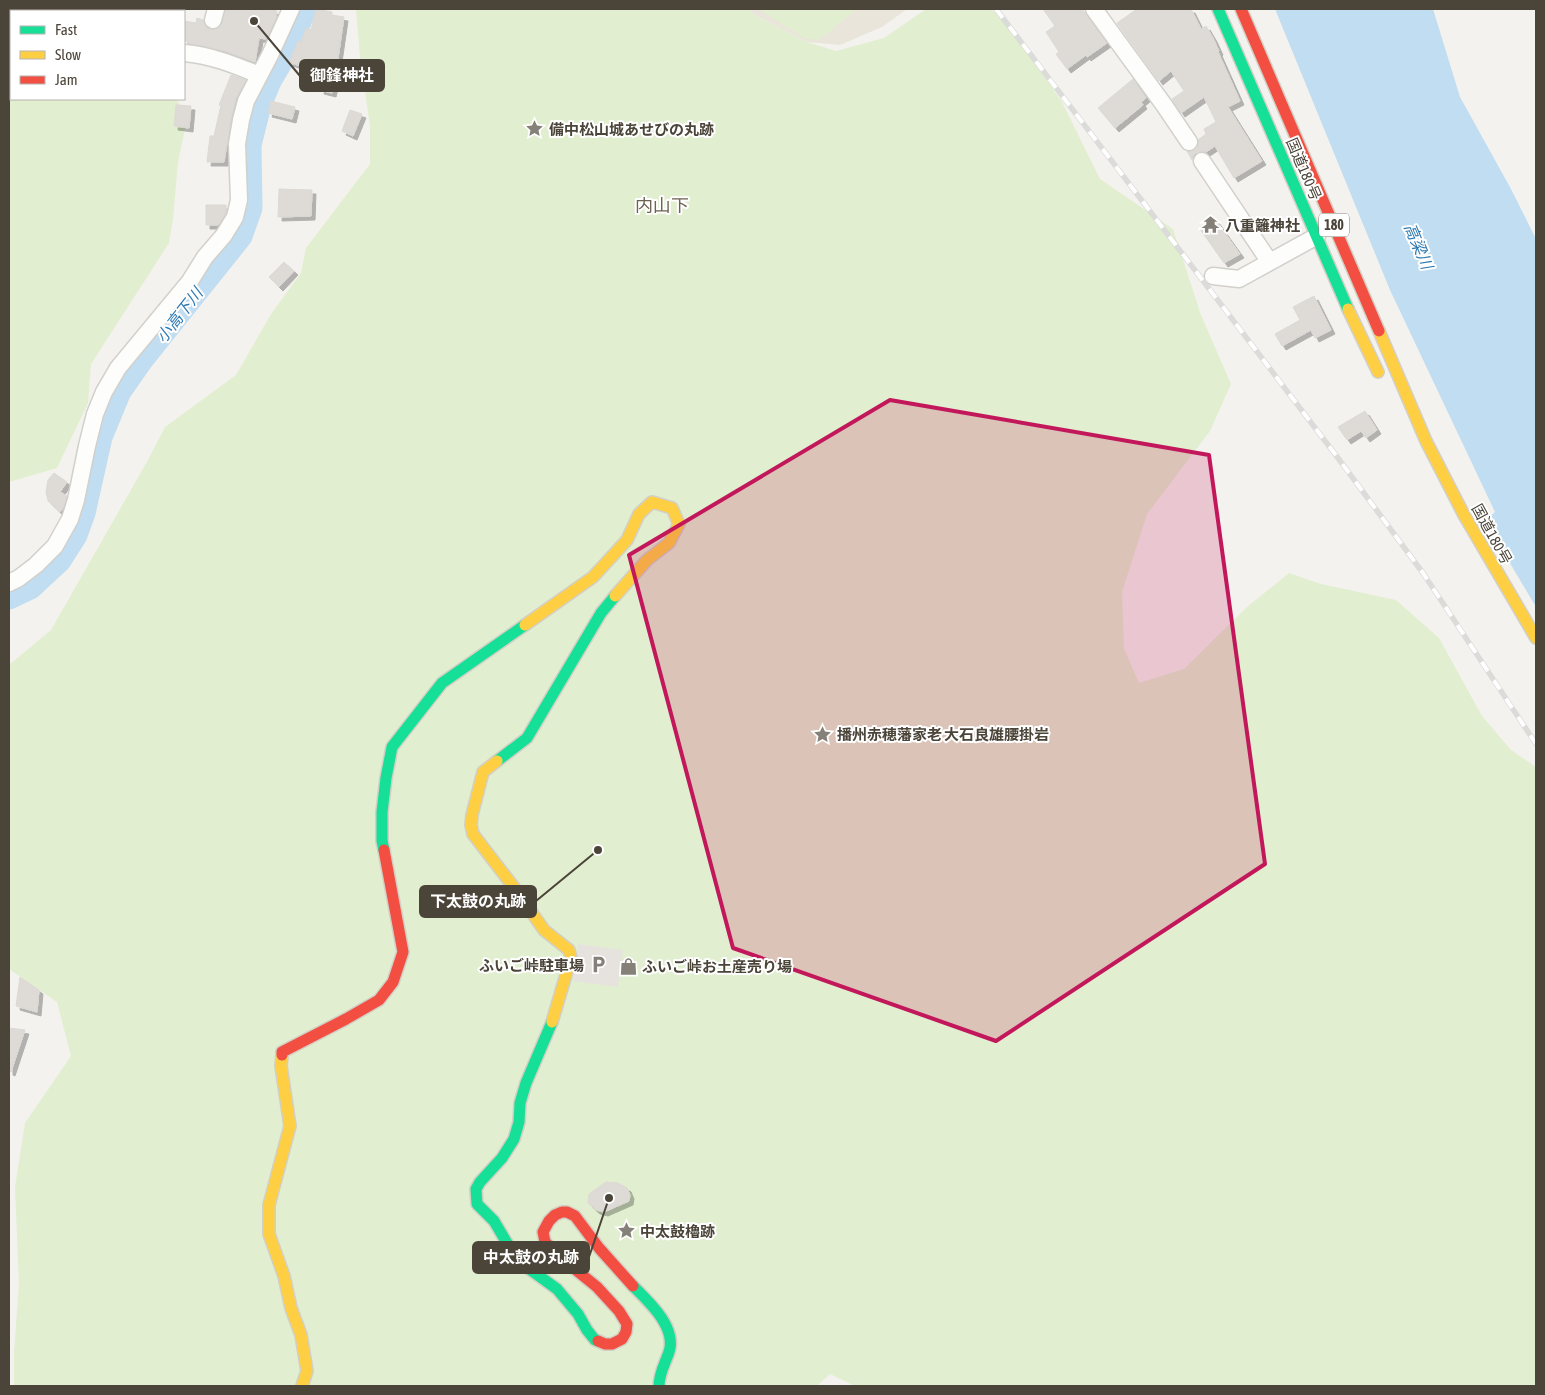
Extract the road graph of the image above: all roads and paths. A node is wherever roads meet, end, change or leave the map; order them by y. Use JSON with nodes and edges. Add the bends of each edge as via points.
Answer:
{"nodes":[{"id":1,"x":290,"y":9,"type":"edge"},
{"id":2,"x":1094,"y":9,"type":"edge"},
{"id":3,"x":1218,"y":9,"type":"edge"},
{"id":4,"x":1240,"y":9,"type":"edge"},
{"id":5,"x":185,"y":53,"type":"edge"},
{"id":6,"x":259,"y":75,"type":"junction"},
{"id":7,"x":1189,"y":142,"type":"dead end"},
{"id":8,"x":1202,"y":161,"type":"dead end"},
{"id":9,"x":1317,"y":236,"type":"junction"},
{"id":10,"x":1269,"y":261,"type":"junction"},
{"id":11,"x":1213,"y":276,"type":"dead end"},
{"id":12,"x":1382,"y":381,"type":"dead end"},
{"id":13,"x":1398,"y":404,"type":"dead end"},
{"id":14,"x":1426,"y":441,"type":"junction"},
{"id":15,"x":9,"y":584,"type":"edge"},
{"id":16,"x":1536,"y":638,"type":"edge"},
{"id":17,"x":302,"y":1386,"type":"edge"},
{"id":18,"x":659,"y":1386,"type":"edge"}],
"edges":[{"from":1,"to":6,"type":"street"},
{"from":2,"to":7,"type":"street"},
{"from":3,"to":9,"type":"main road","name":"国道180号","number":"180"},
{"from":4,"to":14,"type":"main road","name":"国道180号","number":"180"},
{"from":5,"to":6,"type":"street","via":[[218,60]]},
{"from":6,"to":15,"type":"street","via":[[241,120],[237,144],[239,200],[235,217],[190,280],[118,368],[95,414],[70,519],[55,546],[36,565]]},
{"from":8,"to":10,"type":"street"},
{"from":9,"to":10,"type":"street"},
{"from":9,"to":12,"type":"main road","name":"国道180号","number":"180"},
{"from":10,"to":11,"type":"street","via":[[1239,279]]},
{"from":13,"to":14,"type":"main road","name":"国道180号","number":"180"},
{"from":14,"to":16,"type":"main road","name":"国道180号","number":"180","via":[[1464,515]]},
{"from":17,"to":18,"type":"main road","via":[[306,1371],[301,1335],[269,1234],[269,1205],[290,1126],[280,1066],[282,1052],[379,1000],[393,982],[403,952],[382,841],[382,812],[392,748],[442,683],[593,577],[627,540],[639,514],[652,502],[672,508],[678,524],[669,543],[647,560],[601,613],[527,738],[483,772],[471,826],[480,844],[544,930],[569,950],[572,958],[554,1018],[526,1083],[514,1139],[476,1188],[478,1204],[494,1220],[517,1260],[557,1289],[595,1340],[612,1344],[622,1339],[626,1332],[627,1324],[620,1311],[546,1242],[543,1232],[554,1215],[562,1212],[575,1215],[592,1240],[662,1318],[670,1333],[670,1347],[658,1379]]}]}
